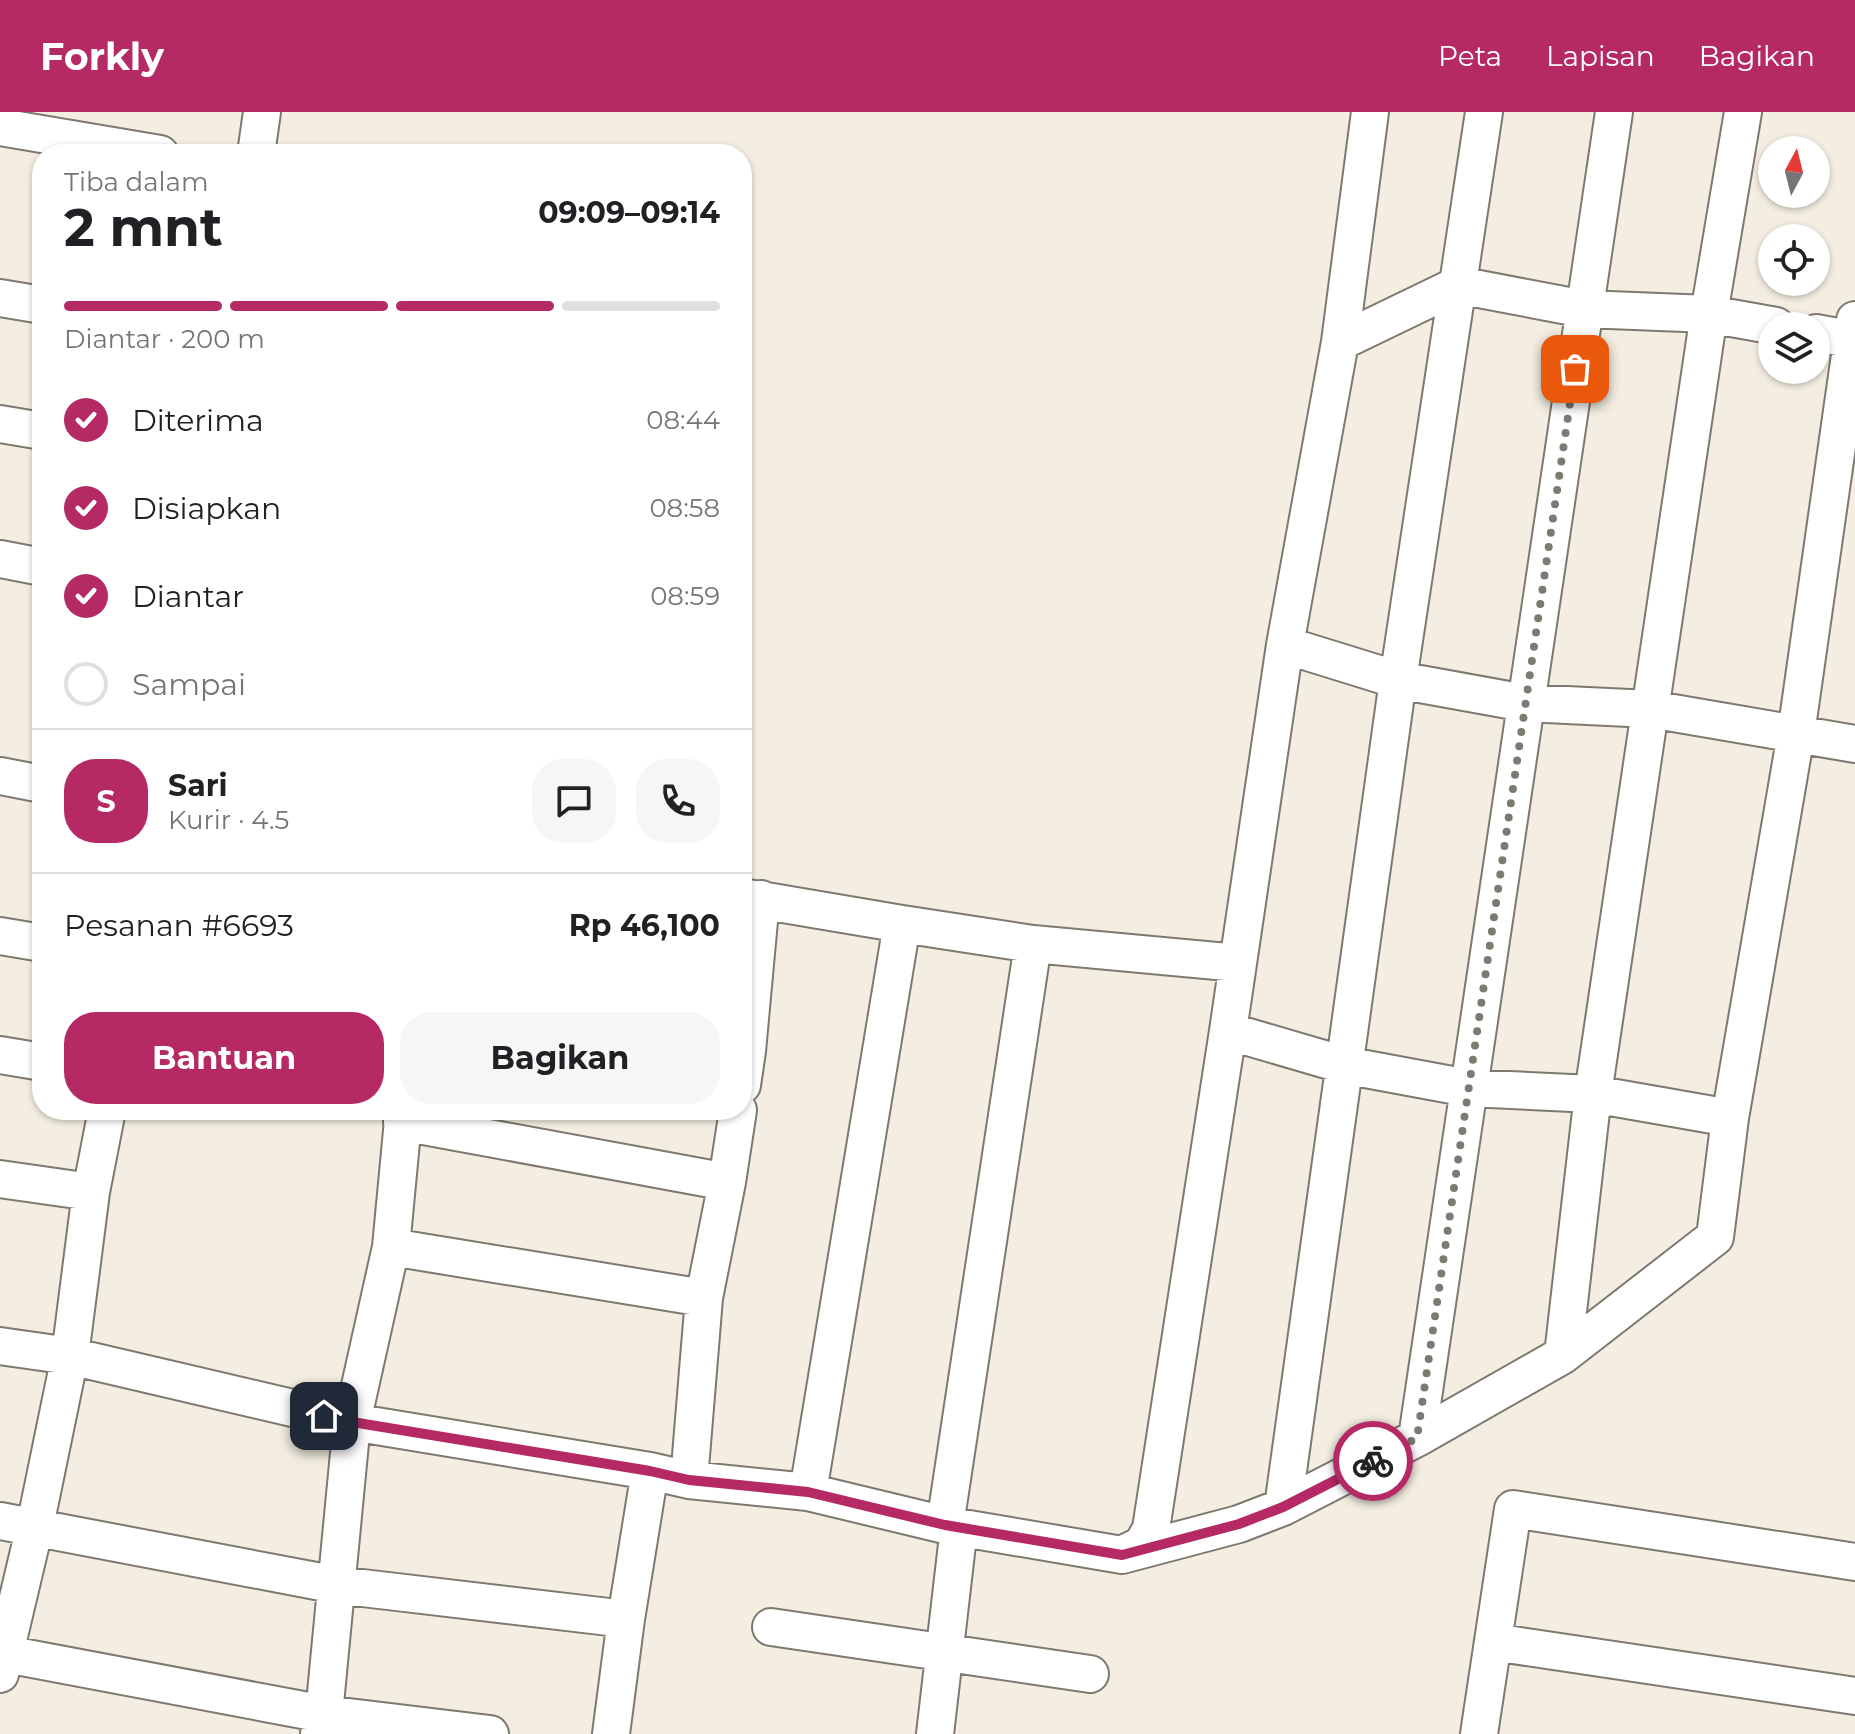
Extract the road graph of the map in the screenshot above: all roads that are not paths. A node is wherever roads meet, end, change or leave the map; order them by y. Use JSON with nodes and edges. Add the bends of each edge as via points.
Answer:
{"nodes":[{"id":1,"x":262,"y":112,"type":"edge"},
{"id":2,"x":1370,"y":112,"type":"edge"},
{"id":3,"x":1484,"y":112,"type":"edge"},
{"id":4,"x":1614,"y":112,"type":"edge"},
{"id":5,"x":1743,"y":112,"type":"edge"},
{"id":6,"x":0,"y":127,"type":"edge"},
{"id":7,"x":101,"y":144,"type":"edge"},
{"id":8,"x":257,"y":144,"type":"edge"},
{"id":9,"x":1458,"y":285,"type":"junction"},
{"id":10,"x":0,"y":298,"type":"edge"},
{"id":11,"x":32,"y":303,"type":"edge"},
{"id":12,"x":1584,"y":309,"type":"junction"},
{"id":13,"x":1709,"y":314,"type":"junction"},
{"id":14,"x":1758,"y":323,"type":"edge"},
{"id":15,"x":1830,"y":333,"type":"edge"},
{"id":16,"x":1854,"y":333,"type":"edge"},
{"id":17,"x":1340,"y":342,"type":"junction"},
{"id":18,"x":0,"y":424,"type":"edge"},
{"id":19,"x":32,"y":429,"type":"edge"},
{"id":20,"x":0,"y":559,"type":"edge"},
{"id":21,"x":32,"y":565,"type":"edge"},
{"id":22,"x":1285,"y":645,"type":"junction"},
{"id":23,"x":1398,"y":680,"type":"junction"},
{"id":24,"x":1525,"y":703,"type":"junction"},
{"id":25,"x":1650,"y":709,"type":"junction"},
{"id":26,"x":1796,"y":734,"type":"junction"},
{"id":27,"x":1855,"y":744,"type":"edge"},
{"id":28,"x":0,"y":776,"type":"edge"},
{"id":29,"x":32,"y":782,"type":"edge"},
{"id":30,"x":752,"y":898,"type":"edge"},
{"id":31,"x":902,"y":924,"type":"junction"},
{"id":32,"x":0,"y":936,"type":"edge"},
{"id":33,"x":32,"y":941,"type":"edge"},
{"id":34,"x":1033,"y":944,"type":"junction"},
{"id":35,"x":1238,"y":963,"type":"junction"},
{"id":36,"x":1228,"y":1031,"type":"junction"},
{"id":37,"x":0,"y":1055,"type":"edge"},
{"id":38,"x":32,"y":1060,"type":"edge"},
{"id":39,"x":1344,"y":1065,"type":"junction"},
{"id":40,"x":1468,"y":1088,"type":"junction"},
{"id":41,"x":1593,"y":1094,"type":"junction"},
{"id":42,"x":1730,"y":1118,"type":"junction"},
{"id":43,"x":105,"y":1120,"type":"edge"},
{"id":44,"x":403,"y":1120,"type":"edge"},
{"id":45,"x":423,"y":1120,"type":"edge"},
{"id":46,"x":736,"y":1120,"type":"edge"},
{"id":47,"x":0,"y":1179,"type":"edge"},
{"id":48,"x":727,"y":1182,"type":"junction"},
{"id":49,"x":91,"y":1192,"type":"junction"},
{"id":50,"x":391,"y":1247,"type":"junction"},
{"id":51,"x":704,"y":1298,"type":"junction"},
{"id":52,"x":0,"y":1346,"type":"edge"},
{"id":53,"x":1563,"y":1355,"type":"junction"},
{"id":54,"x":70,"y":1356,"type":"junction"},
{"id":55,"x":352,"y":1422,"type":"junction"},
{"id":56,"x":1417,"y":1438,"type":"junction"},
{"id":57,"x":650,"y":1471,"type":"junction"},
{"id":58,"x":689,"y":1480,"type":"junction"},
{"id":59,"x":808,"y":1492,"type":"junction"},
{"id":60,"x":1283,"y":1507,"type":"junction"},
{"id":61,"x":17,"y":1524,"type":"edge"},
{"id":62,"x":952,"y":1526,"type":"junction"},
{"id":63,"x":1122,"y":1555,"type":"junction"},
{"id":64,"x":1855,"y":1562,"type":"edge"},
{"id":65,"x":337,"y":1585,"type":"junction"},
{"id":66,"x":626,"y":1619,"type":"junction"},
{"id":67,"x":771,"y":1627,"type":"dead end"},
{"id":68,"x":1493,"y":1642,"type":"junction"},
{"id":69,"x":945,"y":1652,"type":"junction"},
{"id":70,"x":1,"y":1660,"type":"edge"},
{"id":71,"x":1090,"y":1674,"type":"dead end"},
{"id":72,"x":1855,"y":1696,"type":"edge"},
{"id":73,"x":321,"y":1724,"type":"edge"},
{"id":74,"x":490,"y":1734,"type":"edge"},
{"id":75,"x":611,"y":1734,"type":"edge"},
{"id":76,"x":935,"y":1734,"type":"edge"},
{"id":77,"x":1479,"y":1734,"type":"edge"}],
"edges":[{"from":1,"to":8,"type":"street"},
{"from":2,"to":17,"type":"street"},
{"from":3,"to":9,"type":"street"},
{"from":4,"to":12,"type":"street"},
{"from":5,"to":13,"type":"street"},
{"from":6,"to":7,"type":"street"},
{"from":9,"to":12,"type":"street"},
{"from":9,"to":17,"type":"street"},
{"from":9,"to":23,"type":"street"},
{"from":10,"to":11,"type":"street"},
{"from":12,"to":13,"type":"street"},
{"from":12,"to":24,"type":"street"},
{"from":13,"to":14,"type":"street"},
{"from":13,"to":25,"type":"street"},
{"from":15,"to":16,"type":"street"},
{"from":16,"to":26,"type":"street"},
{"from":17,"to":22,"type":"street"},
{"from":18,"to":19,"type":"street"},
{"from":20,"to":21,"type":"street"},
{"from":22,"to":23,"type":"street"},
{"from":22,"to":35,"type":"street"},
{"from":23,"to":24,"type":"street"},
{"from":23,"to":39,"type":"street"},
{"from":24,"to":25,"type":"street"},
{"from":24,"to":40,"type":"street"},
{"from":25,"to":26,"type":"street"},
{"from":25,"to":41,"type":"street"},
{"from":26,"to":27,"type":"street"},
{"from":26,"to":42,"type":"street"},
{"from":28,"to":29,"type":"street"},
{"from":30,"to":31,"type":"street"},
{"from":31,"to":34,"type":"street"},
{"from":31,"to":59,"type":"street"},
{"from":32,"to":33,"type":"street"},
{"from":34,"to":35,"type":"street"},
{"from":34,"to":62,"type":"street"},
{"from":35,"to":36,"type":"street"},
{"from":36,"to":39,"type":"street"},
{"from":36,"to":63,"type":"street","via":[[1151,1529],[1142,1545]]},
{"from":37,"to":38,"type":"street"},
{"from":39,"to":40,"type":"street"},
{"from":39,"to":60,"type":"street"},
{"from":40,"to":41,"type":"street"},
{"from":40,"to":56,"type":"street"},
{"from":41,"to":42,"type":"street"},
{"from":41,"to":53,"type":"street"},
{"from":42,"to":53,"type":"street","via":[[1715,1237]]},
{"from":43,"to":49,"type":"street"},
{"from":44,"to":50,"type":"street"},
{"from":45,"to":48,"type":"street"},
{"from":46,"to":48,"type":"street"},
{"from":47,"to":49,"type":"street"},
{"from":48,"to":51,"type":"street"},
{"from":49,"to":54,"type":"street"},
{"from":50,"to":51,"type":"street"},
{"from":50,"to":55,"type":"street"},
{"from":51,"to":58,"type":"street"},
{"from":52,"to":54,"type":"street"},
{"from":53,"to":56,"type":"street"},
{"from":54,"to":55,"type":"street"},
{"from":54,"to":61,"type":"street"},
{"from":55,"to":57,"type":"street"},
{"from":55,"to":65,"type":"street"},
{"from":56,"to":60,"type":"street"},
{"from":57,"to":58,"type":"street"},
{"from":57,"to":66,"type":"street"},
{"from":58,"to":59,"type":"street"},
{"from":59,"to":62,"type":"street"},
{"from":60,"to":63,"type":"street"},
{"from":61,"to":65,"type":"street"},
{"from":61,"to":70,"type":"street"},
{"from":62,"to":63,"type":"street"},
{"from":62,"to":69,"type":"street"},
{"from":64,"to":68,"type":"street","via":[[1513,1509]]},
{"from":65,"to":66,"type":"street"},
{"from":65,"to":73,"type":"street"},
{"from":66,"to":75,"type":"street"},
{"from":67,"to":69,"type":"street"},
{"from":68,"to":72,"type":"street"},
{"from":68,"to":77,"type":"street"},
{"from":69,"to":71,"type":"street"},
{"from":69,"to":76,"type":"street"},
{"from":70,"to":73,"type":"street"},
{"from":73,"to":74,"type":"street"}]}
